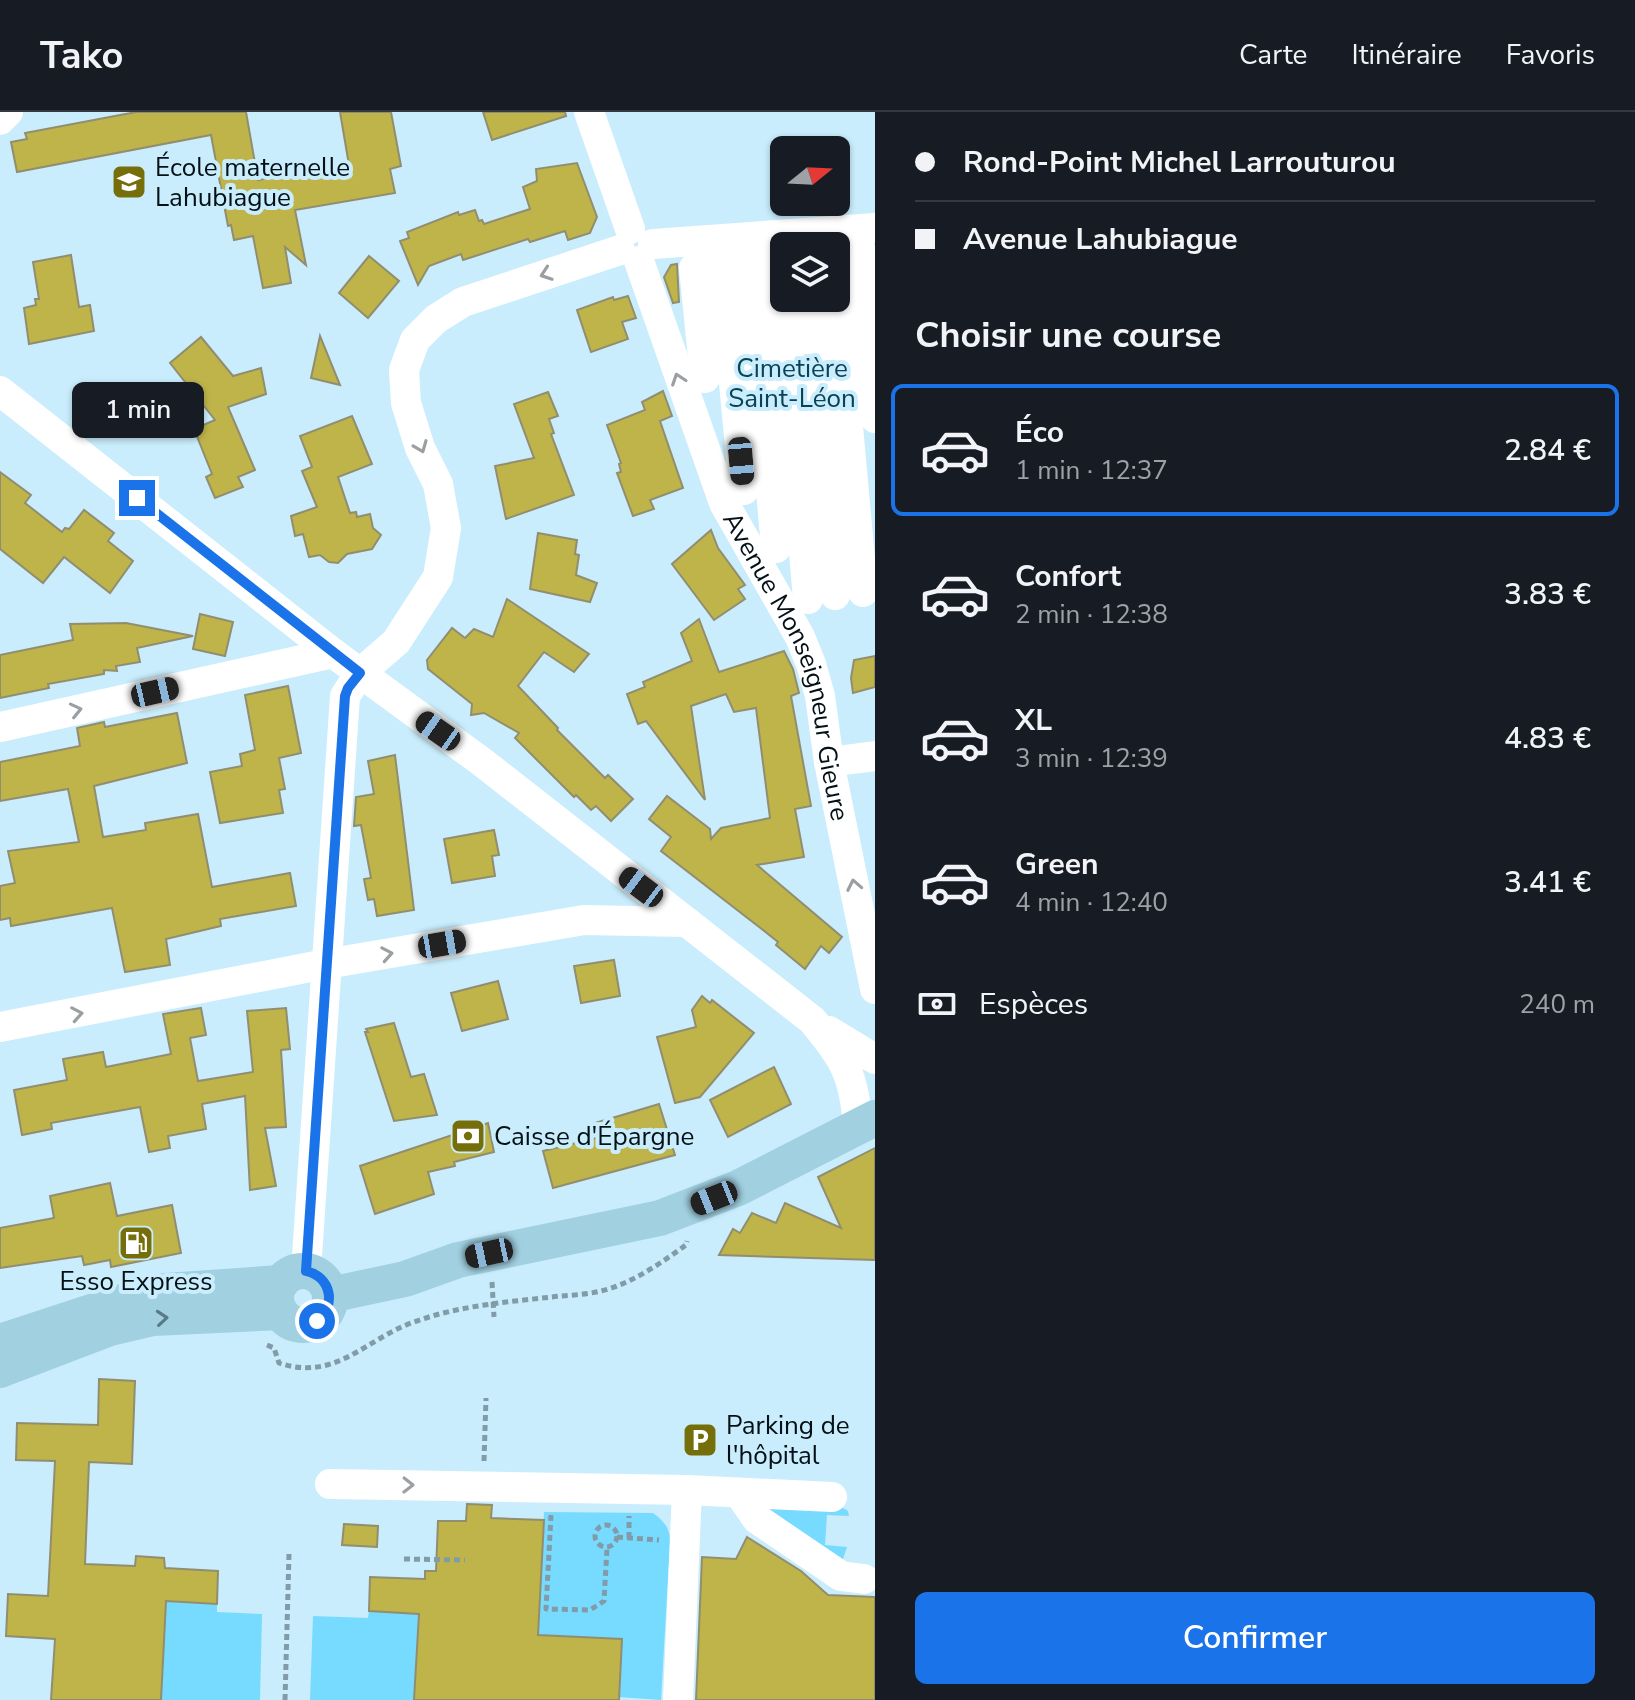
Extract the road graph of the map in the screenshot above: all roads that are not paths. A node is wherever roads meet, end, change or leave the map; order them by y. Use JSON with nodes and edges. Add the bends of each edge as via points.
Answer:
{"nodes":[{"id":1,"x":8,"y":112,"type":"edge"},
{"id":2,"x":589,"y":112,"type":"edge"},
{"id":3,"x":0,"y":120,"type":"edge"},
{"id":4,"x":867,"y":239,"type":"edge"},
{"id":5,"x":635,"y":246,"type":"junction"},
{"id":6,"x":759,"y":261,"type":"edge"},
{"id":7,"x":811,"y":312,"type":"edge"},
{"id":8,"x":834,"y":312,"type":"edge"},
{"id":9,"x":705,"y":378,"type":"dead end"},
{"id":10,"x":0,"y":391,"type":"edge"},
{"id":11,"x":824,"y":421,"type":"edge"},
{"id":12,"x":698,"y":435,"type":"junction"},
{"id":13,"x":744,"y":490,"type":"dead end"},
{"id":14,"x":776,"y":548,"type":"dead end"},
{"id":15,"x":333,"y":653,"type":"junction"},
{"id":16,"x":360,"y":673,"type":"junction"},
{"id":17,"x":0,"y":727,"type":"edge"},
{"id":18,"x":875,"y":756,"type":"edge"},
{"id":19,"x":829,"y":762,"type":"junction"},
{"id":20,"x":618,"y":870,"type":"junction"},
{"id":21,"x":584,"y":920,"type":"junction"},
{"id":22,"x":687,"y":922,"type":"junction"},
{"id":23,"x":326,"y":964,"type":"junction"},
{"id":24,"x":875,"y":989,"type":"edge"},
{"id":25,"x":812,"y":1020,"type":"junction"},
{"id":26,"x":0,"y":1027,"type":"edge"},
{"id":27,"x":875,"y":1059,"type":"edge"},
{"id":28,"x":867,"y":1122,"type":"edge"},
{"id":29,"x":299,"y":1290,"type":"junction"},
{"id":30,"x":0,"y":1342,"type":"edge"},
{"id":31,"x":0,"y":1370,"type":"edge"},
{"id":32,"x":330,"y":1484,"type":"dead end"},
{"id":33,"x":687,"y":1490,"type":"junction"},
{"id":34,"x":739,"y":1493,"type":"junction"},
{"id":35,"x":832,"y":1497,"type":"dead end"},
{"id":36,"x":864,"y":1579,"type":"dead end"},
{"id":37,"x":678,"y":1700,"type":"edge"}],
"edges":[{"from":1,"to":3,"type":"street"},
{"from":2,"to":5,"type":"street","name":"Avenue Monseigneur Gieure"},
{"from":4,"to":5,"type":"street"},
{"from":4,"to":11,"type":"street"},
{"from":12,"to":5,"type":"street","name":"Avenue Monseigneur Gieure","one_way":true},
{"from":5,"to":16,"type":"street","one_way":true,"via":[[463,302],[415,340],[404,370],[406,403],[438,484],[446,528],[438,577],[396,642]]},
{"from":6,"to":9,"type":"street","via":[[694,268]]},
{"from":6,"to":11,"type":"street"},
{"from":6,"to":11,"type":"street"},
{"from":7,"to":11,"type":"street"},
{"from":8,"to":11,"type":"street"},
{"from":10,"to":15,"type":"street"},
{"from":11,"to":11,"type":"street","via":[[835,595]]},
{"from":11,"to":12,"type":"street"},
{"from":11,"to":13,"type":"street"},
{"from":11,"to":14,"type":"street"},
{"from":12,"to":19,"type":"street","name":"Avenue Monseigneur Gieure","via":[[724,503],[800,637],[820,696]]},
{"from":15,"to":16,"type":"street"},
{"from":17,"to":15,"type":"street","one_way":true},
{"from":16,"to":20,"type":"street"},
{"from":16,"to":23,"type":"street","via":[[345,696]]},
{"from":18,"to":19,"type":"street"},
{"from":24,"to":19,"type":"street","name":"Avenue Monseigneur Gieure","one_way":true},
{"from":20,"to":21,"type":"street","via":[[612,896]]},
{"from":20,"to":22,"type":"street"},
{"from":21,"to":22,"type":"street"},
{"from":23,"to":21,"type":"street","one_way":true},
{"from":22,"to":25,"type":"street"},
{"from":26,"to":23,"type":"street","one_way":true},
{"from":23,"to":29,"type":"street"},
{"from":25,"to":27,"type":"street"},
{"from":25,"to":28,"type":"street","via":[[840,1054]]},
{"from":28,"to":29,"type":"main road","via":[[738,1188],[660,1218],[458,1260],[405,1279]]},
{"from":29,"to":30,"type":"main road","via":[[152,1292]]},
{"from":31,"to":29,"type":"main road","one_way":true,"via":[[110,1328]]},
{"from":32,"to":33,"type":"street","one_way":true},
{"from":33,"to":34,"type":"street"},
{"from":33,"to":37,"type":"street"},
{"from":34,"to":35,"type":"street"},
{"from":34,"to":36,"type":"street","via":[[757,1519],[841,1576]]}]}
